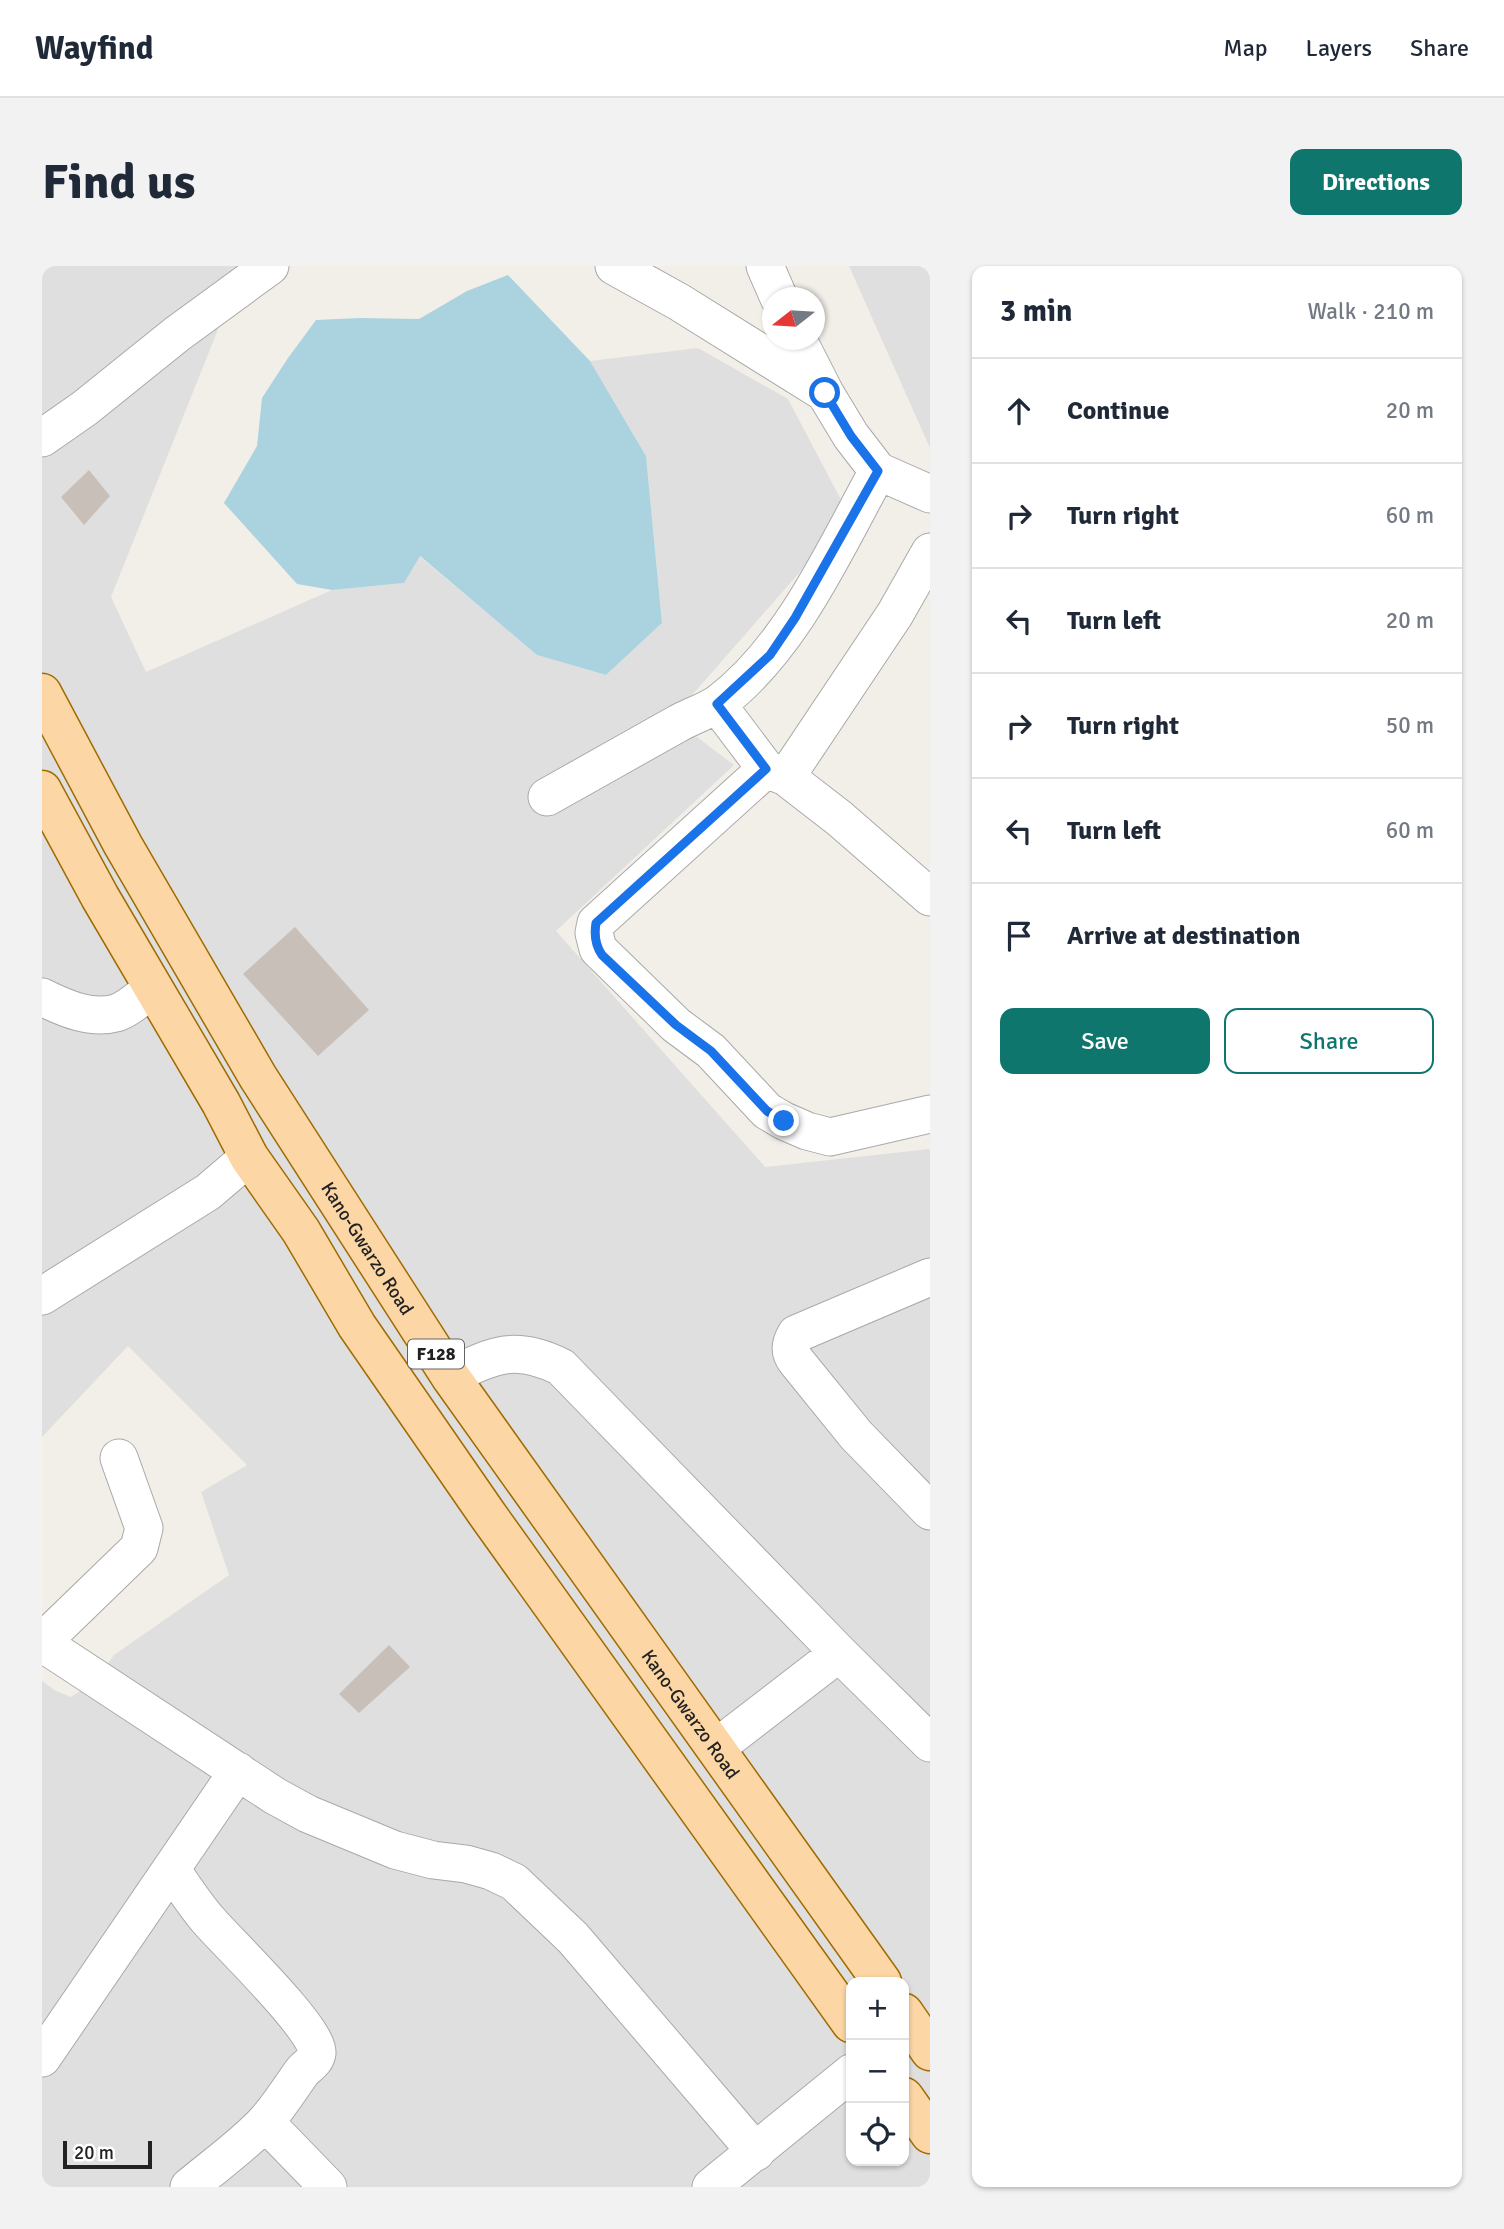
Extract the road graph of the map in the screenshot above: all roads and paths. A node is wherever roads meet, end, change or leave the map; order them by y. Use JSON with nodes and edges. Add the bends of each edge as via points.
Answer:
{"nodes":[{"id":1,"x":270,"y":266,"type":"edge"},
{"id":2,"x":614,"y":266,"type":"edge"},
{"id":3,"x":765,"y":266,"type":"edge"},
{"id":4,"x":774,"y":287,"type":"edge"},
{"id":5,"x":803,"y":350,"type":"edge"},
{"id":6,"x":825,"y":393,"type":"junction"},
{"id":7,"x":42,"y":438,"type":"edge"},
{"id":8,"x":878,"y":471,"type":"junction"},
{"id":9,"x":930,"y":494,"type":"edge"},
{"id":10,"x":930,"y":552,"type":"edge"},
{"id":11,"x":42,"y":693,"type":"edge"},
{"id":12,"x":717,"y":704,"type":"junction"},
{"id":13,"x":776,"y":773,"type":"junction"},
{"id":14,"x":42,"y":790,"type":"edge"},
{"id":15,"x":547,"y":797,"type":"dead end"},
{"id":16,"x":930,"y":897,"type":"edge"},
{"id":17,"x":153,"y":988,"type":"junction"},
{"id":18,"x":42,"y":997,"type":"edge"},
{"id":19,"x":930,"y":1114,"type":"edge"},
{"id":20,"x":249,"y":1157,"type":"junction"},
{"id":21,"x":930,"y":1277,"type":"edge"},
{"id":22,"x":42,"y":1296,"type":"edge"},
{"id":23,"x":450,"y":1376,"type":"junction"},
{"id":24,"x":119,"y":1458,"type":"dead end"},
{"id":25,"x":930,"y":1511,"type":"edge"},
{"id":26,"x":42,"y":1643,"type":"edge"},
{"id":27,"x":839,"y":1653,"type":"junction"},
{"id":28,"x":930,"y":1743,"type":"edge"},
{"id":29,"x":717,"y":1747,"type":"junction"},
{"id":30,"x":238,"y":1771,"type":"junction"},
{"id":31,"x":171,"y":1869,"type":"junction"},
{"id":32,"x":879,"y":1977,"type":"edge"},
{"id":33,"x":846,"y":2016,"type":"edge"},
{"id":34,"x":42,"y":2058,"type":"edge"},
{"id":35,"x":846,"y":2077,"type":"edge"},
{"id":36,"x":909,"y":2103,"type":"edge"},
{"id":37,"x":265,"y":2122,"type":"junction"},
{"id":38,"x":930,"y":2134,"type":"edge"},
{"id":39,"x":755,"y":2152,"type":"junction"},
{"id":40,"x":189,"y":2187,"type":"edge"},
{"id":41,"x":328,"y":2187,"type":"edge"},
{"id":42,"x":711,"y":2187,"type":"edge"}],
"edges":[{"from":1,"to":7,"type":"street"},
{"from":2,"to":6,"type":"street"},
{"from":3,"to":4,"type":"street"},
{"from":5,"to":6,"type":"street"},
{"from":6,"to":8,"type":"street"},
{"from":8,"to":9,"type":"street"},
{"from":8,"to":12,"type":"street","via":[[770,655]]},
{"from":10,"to":13,"type":"street","via":[[895,614]]},
{"from":11,"to":23,"type":"main road","name":"Kano-Gwarzo Road","number":"F128","via":[[123,845],[258,1077]]},
{"from":12,"to":13,"type":"street"},
{"from":12,"to":15,"type":"street"},
{"from":13,"to":16,"type":"street","via":[[839,818]]},
{"from":13,"to":19,"type":"street","via":[[596,923],[598,949],[676,1025],[711,1051],[767,1111],[784,1121],[830,1137]]},
{"from":14,"to":17,"type":"main road","number":"F128"},
{"from":17,"to":18,"type":"street","via":[[118,1013],[96,1016]]},
{"from":17,"to":20,"type":"main road","number":"F128"},
{"from":20,"to":22,"type":"street","via":[[208,1192]]},
{"from":20,"to":33,"type":"main road","number":"F128","via":[[301,1231],[357,1326],[487,1514]]},
{"from":21,"to":25,"type":"street","via":[[796,1335],[790,1349],[856,1435]]},
{"from":23,"to":27,"type":"street","via":[[481,1361],[519,1352],[561,1367]]},
{"from":23,"to":29,"type":"main road","name":"Kano-Gwarzo Road","number":"F128"},
{"from":24,"to":26,"type":"street","via":[[144,1528],[139,1548]]},
{"from":26,"to":30,"type":"street"},
{"from":27,"to":28,"type":"street"},
{"from":27,"to":29,"type":"street"},
{"from":29,"to":32,"type":"main road","name":"Kano-Gwarzo Road","number":"F128"},
{"from":30,"to":31,"type":"street"},
{"from":30,"to":39,"type":"street","via":[[308,1814],[395,1850],[466,1864],[514,1882],[573,1938]]},
{"from":31,"to":34,"type":"street"},
{"from":31,"to":37,"type":"street","via":[[209,1921],[315,2041],[317,2056]]},
{"from":35,"to":39,"type":"street"},
{"from":36,"to":38,"type":"main road"},
{"from":37,"to":40,"type":"street"},
{"from":37,"to":41,"type":"street"},
{"from":39,"to":42,"type":"street"}]}
